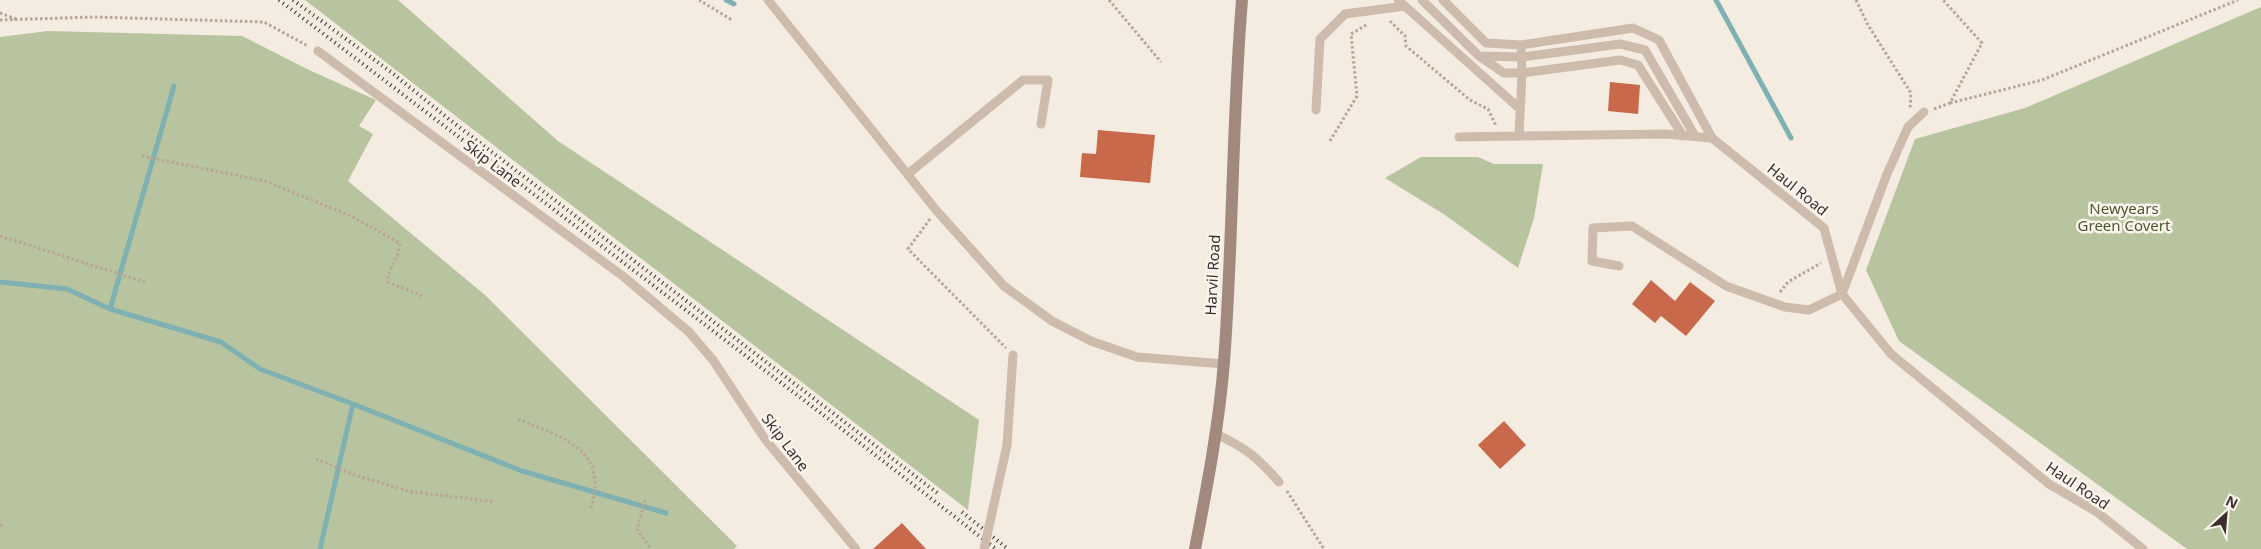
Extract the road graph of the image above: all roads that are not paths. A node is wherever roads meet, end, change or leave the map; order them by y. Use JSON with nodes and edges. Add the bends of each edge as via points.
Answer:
{"nodes":[{"id":1,"x":768,"y":0,"type":"edge"},
{"id":2,"x":1242,"y":0,"type":"edge"},
{"id":3,"x":1422,"y":0,"type":"edge"},
{"id":4,"x":1443,"y":0,"type":"edge"},
{"id":5,"x":1401,"y":3,"type":"edge"},
{"id":6,"x":1521,"y":45,"type":"junction"},
{"id":7,"x":318,"y":51,"type":"road end"},
{"id":8,"x":1479,"y":56,"type":"junction"},
{"id":9,"x":1522,"y":57,"type":"junction"},
{"id":10,"x":1522,"y":73,"type":"junction"},
{"id":11,"x":1520,"y":109,"type":"junction"},
{"id":12,"x":1316,"y":110,"type":"dead end"},
{"id":13,"x":1924,"y":112,"type":"road end"},
{"id":14,"x":1041,"y":124,"type":"dead end"},
{"id":15,"x":1519,"y":136,"type":"junction"},
{"id":16,"x":1683,"y":136,"type":"junction"},
{"id":17,"x":1695,"y":136,"type":"junction"},
{"id":18,"x":1459,"y":137,"type":"dead end"},
{"id":19,"x":1712,"y":138,"type":"junction"},
{"id":20,"x":909,"y":173,"type":"junction"},
{"id":21,"x":1618,"y":266,"type":"dead end"},
{"id":22,"x":1842,"y":294,"type":"junction"},
{"id":23,"x":1014,"y":355,"type":"road end"},
{"id":24,"x":1224,"y":364,"type":"junction"},
{"id":25,"x":1216,"y":434,"type":"junction"},
{"id":26,"x":1279,"y":482,"type":"road end"},
{"id":27,"x":856,"y":549,"type":"edge"},
{"id":28,"x":984,"y":549,"type":"edge"},
{"id":29,"x":1195,"y":549,"type":"edge"},
{"id":30,"x":2143,"y":549,"type":"edge"}],
"edges":[{"from":1,"to":20,"type":"lane","via":[[876,137]]},
{"from":2,"to":24,"type":"street","name":"Harvil Road"},
{"from":3,"to":8,"type":"lane"},
{"from":4,"to":6,"type":"lane","via":[[1486,42]]},
{"from":5,"to":11,"type":"lane"},
{"from":5,"to":12,"type":"lane","via":[[1345,14],[1320,39]]},
{"from":6,"to":9,"type":"lane"},
{"from":6,"to":19,"type":"lane","via":[[1633,28],[1658,40]]},
{"from":7,"to":27,"type":"lane","name":"Skip Lane","via":[[624,277],[689,332],[713,360],[765,439]]},
{"from":8,"to":9,"type":"lane"},
{"from":8,"to":10,"type":"lane","via":[[1504,73]]},
{"from":9,"to":10,"type":"lane"},
{"from":9,"to":17,"type":"lane","via":[[1620,44],[1644,50]]},
{"from":10,"to":11,"type":"lane"},
{"from":10,"to":16,"type":"lane","via":[[1620,60],[1638,65]]},
{"from":11,"to":15,"type":"lane"},
{"from":13,"to":22,"type":"lane","via":[[1908,127]]},
{"from":14,"to":20,"type":"lane","via":[[1048,80],[1023,80]]},
{"from":15,"to":16,"type":"lane"},
{"from":15,"to":18,"type":"lane"},
{"from":16,"to":17,"type":"lane"},
{"from":17,"to":19,"type":"lane"},
{"from":19,"to":22,"type":"lane","name":"Haul Road","via":[[1824,228]]},
{"from":20,"to":24,"type":"lane","via":[[936,210],[1004,286],[1052,321],[1091,342],[1137,357]]},
{"from":21,"to":22,"type":"lane","via":[[1592,261],[1593,228],[1632,226],[1726,286],[1785,307],[1809,310]]},
{"from":22,"to":30,"type":"lane","name":"Haul Road","via":[[1891,354],[2049,484],[2097,512]]},
{"from":23,"to":28,"type":"lane","bridge":true,"via":[[1007,445]]},
{"from":24,"to":25,"type":"street","name":"Harvil Road"},
{"from":25,"to":26,"type":"lane","via":[[1259,459]]},
{"from":25,"to":29,"type":"street","name":"Harvil Road"}]}
